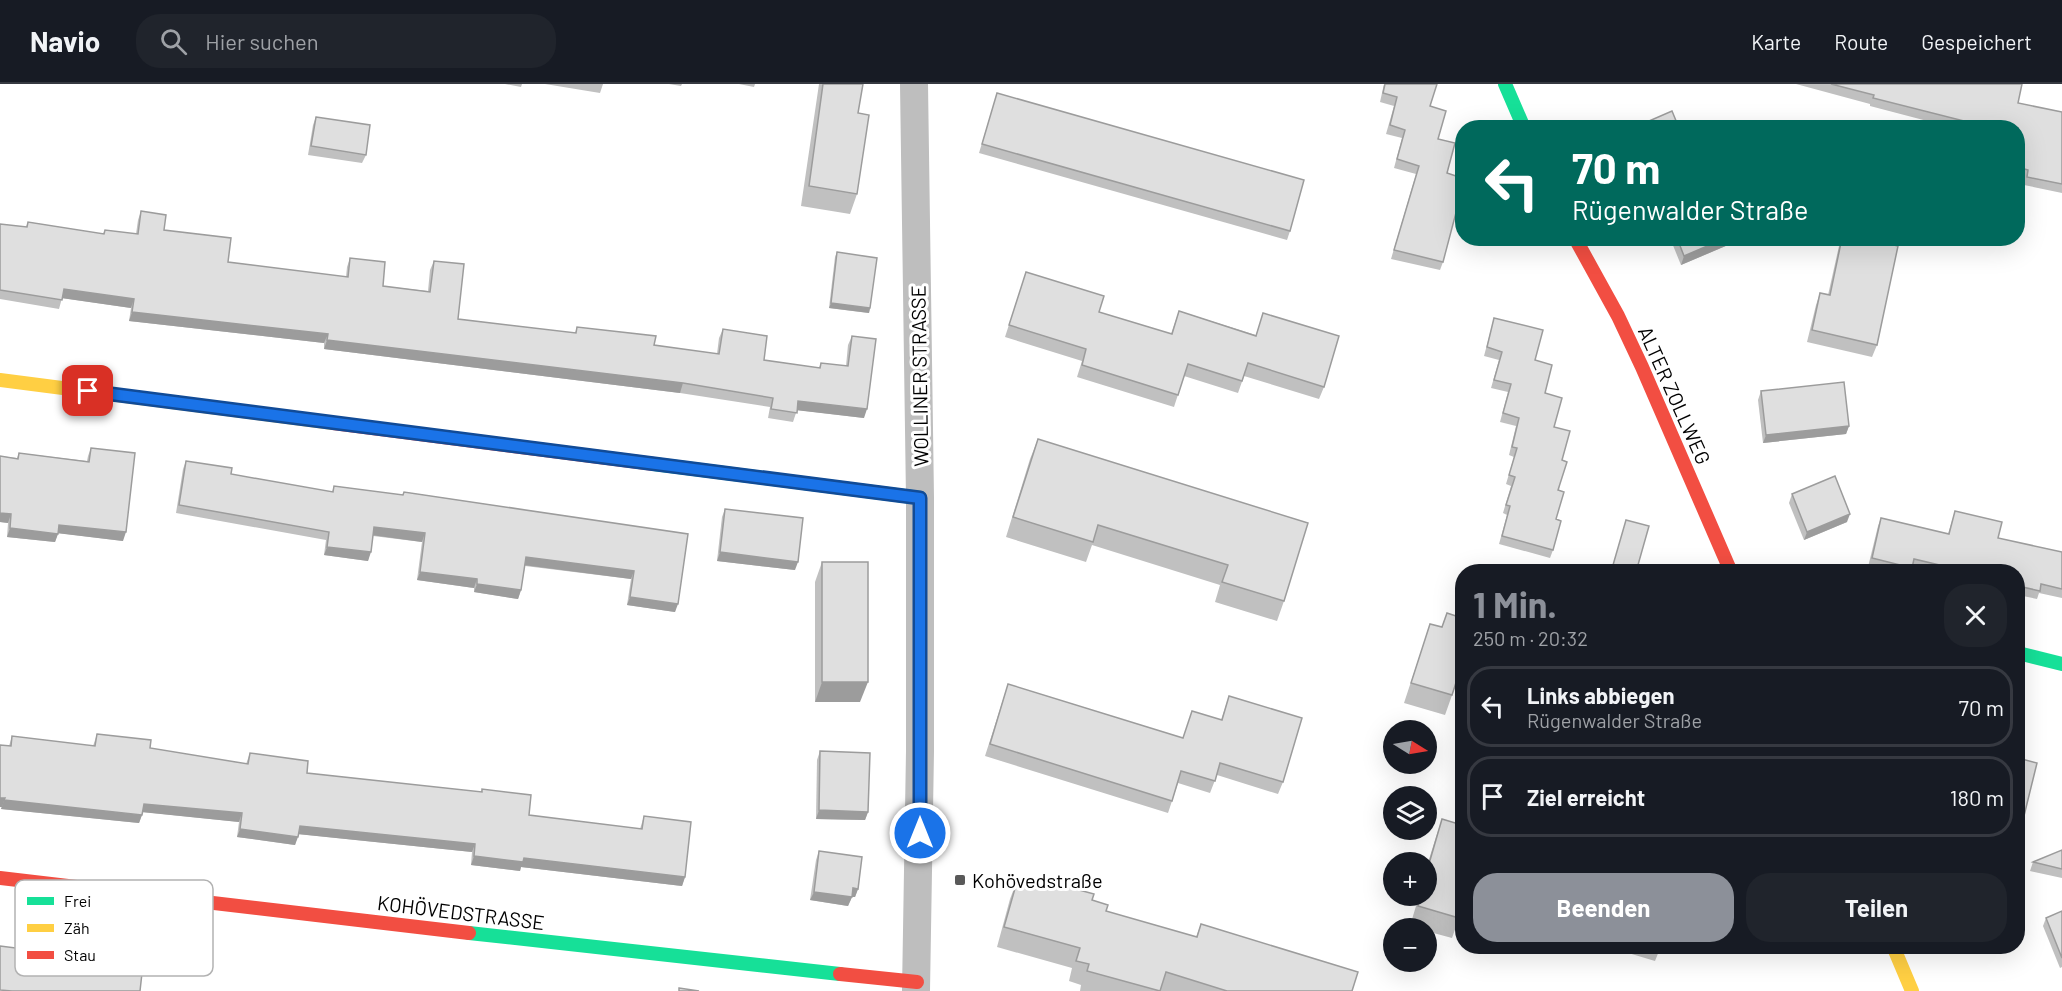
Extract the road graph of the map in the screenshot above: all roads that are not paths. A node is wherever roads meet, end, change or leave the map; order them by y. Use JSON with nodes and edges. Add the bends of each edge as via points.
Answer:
{"nodes":[{"id":1,"x":914,"y":84,"type":"edge"},
{"id":2,"x":1505,"y":84,"type":"edge"},
{"id":3,"x":1521,"y":120,"type":"edge"},
{"id":4,"x":1579,"y":246,"type":"edge"},
{"id":5,"x":0,"y":380,"type":"edge"},
{"id":6,"x":920,"y":498,"type":"junction"},
{"id":7,"x":1728,"y":564,"type":"edge"},
{"id":8,"x":2025,"y":655,"type":"edge"},
{"id":9,"x":2062,"y":664,"type":"edge"},
{"id":10,"x":0,"y":878,"type":"edge"},
{"id":11,"x":17,"y":880,"type":"edge"},
{"id":12,"x":213,"y":903,"type":"edge"},
{"id":13,"x":1896,"y":954,"type":"edge"},
{"id":14,"x":917,"y":987,"type":"edge"},
{"id":15,"x":1912,"y":991,"type":"edge"}],
"edges":[{"from":1,"to":6,"type":"street","name":"WOLLINER STRASSE"},
{"from":2,"to":3,"type":"street"},
{"from":4,"to":7,"type":"street","name":"ALTER ZOLLWEG","via":[[1638,357]]},
{"from":5,"to":6,"type":"street"},
{"from":6,"to":14,"type":"street","name":"WOLLINER STRASSE"},
{"from":8,"to":9,"type":"street"},
{"from":10,"to":11,"type":"street","name":"KOHÖVEDSTRASSE"},
{"from":12,"to":14,"type":"street","name":"KOHÖVEDSTRASSE"},
{"from":13,"to":15,"type":"street"}]}
